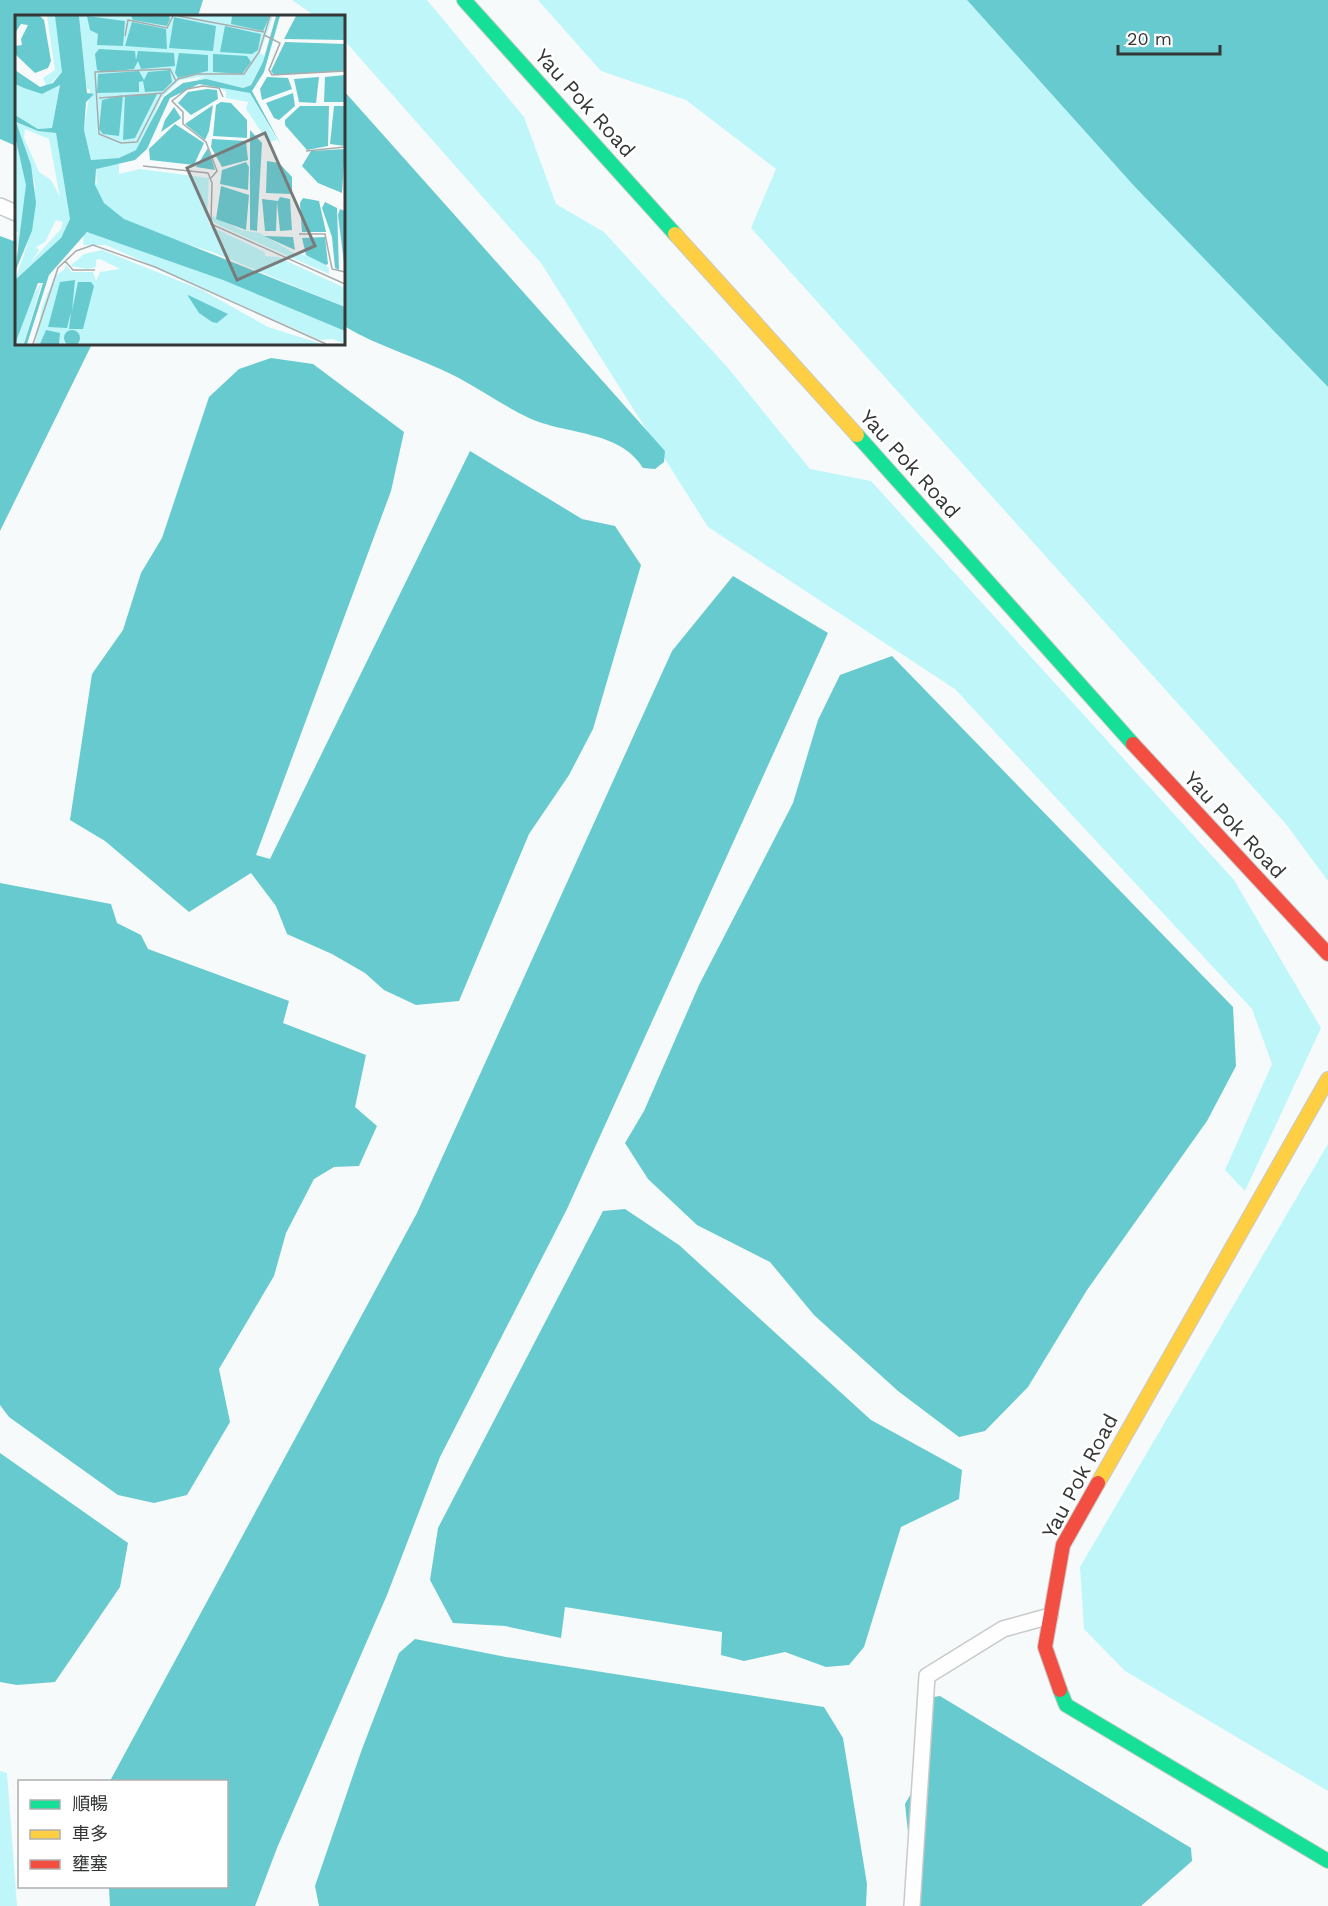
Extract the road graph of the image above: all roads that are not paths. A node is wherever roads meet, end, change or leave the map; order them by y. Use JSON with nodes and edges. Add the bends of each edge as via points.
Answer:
{"nodes":[{"id":1,"x":464,"y":0,"type":"edge"},
{"id":2,"x":0,"y":206,"type":"edge"},
{"id":3,"x":15,"y":213,"type":"edge"},
{"id":4,"x":1328,"y":954,"type":"edge"},
{"id":5,"x":1328,"y":1079,"type":"edge"},
{"id":6,"x":1050,"y":1616,"type":"junction"},
{"id":7,"x":1328,"y":1861,"type":"edge"},
{"id":8,"x":912,"y":1906,"type":"edge"}],
"edges":[{"from":1,"to":4,"type":"street","name":"Yau Pok Road","via":[[1158,773]]},
{"from":2,"to":3,"type":"lane"},
{"from":5,"to":6,"type":"street","name":"Yau Pok Road","via":[[1063,1545]]},
{"from":6,"to":7,"type":"street","name":"Yau Pok Road","via":[[1045,1647],[1066,1705]]},
{"from":6,"to":8,"type":"lane","via":[[1003,1629],[927,1676]]}]}
